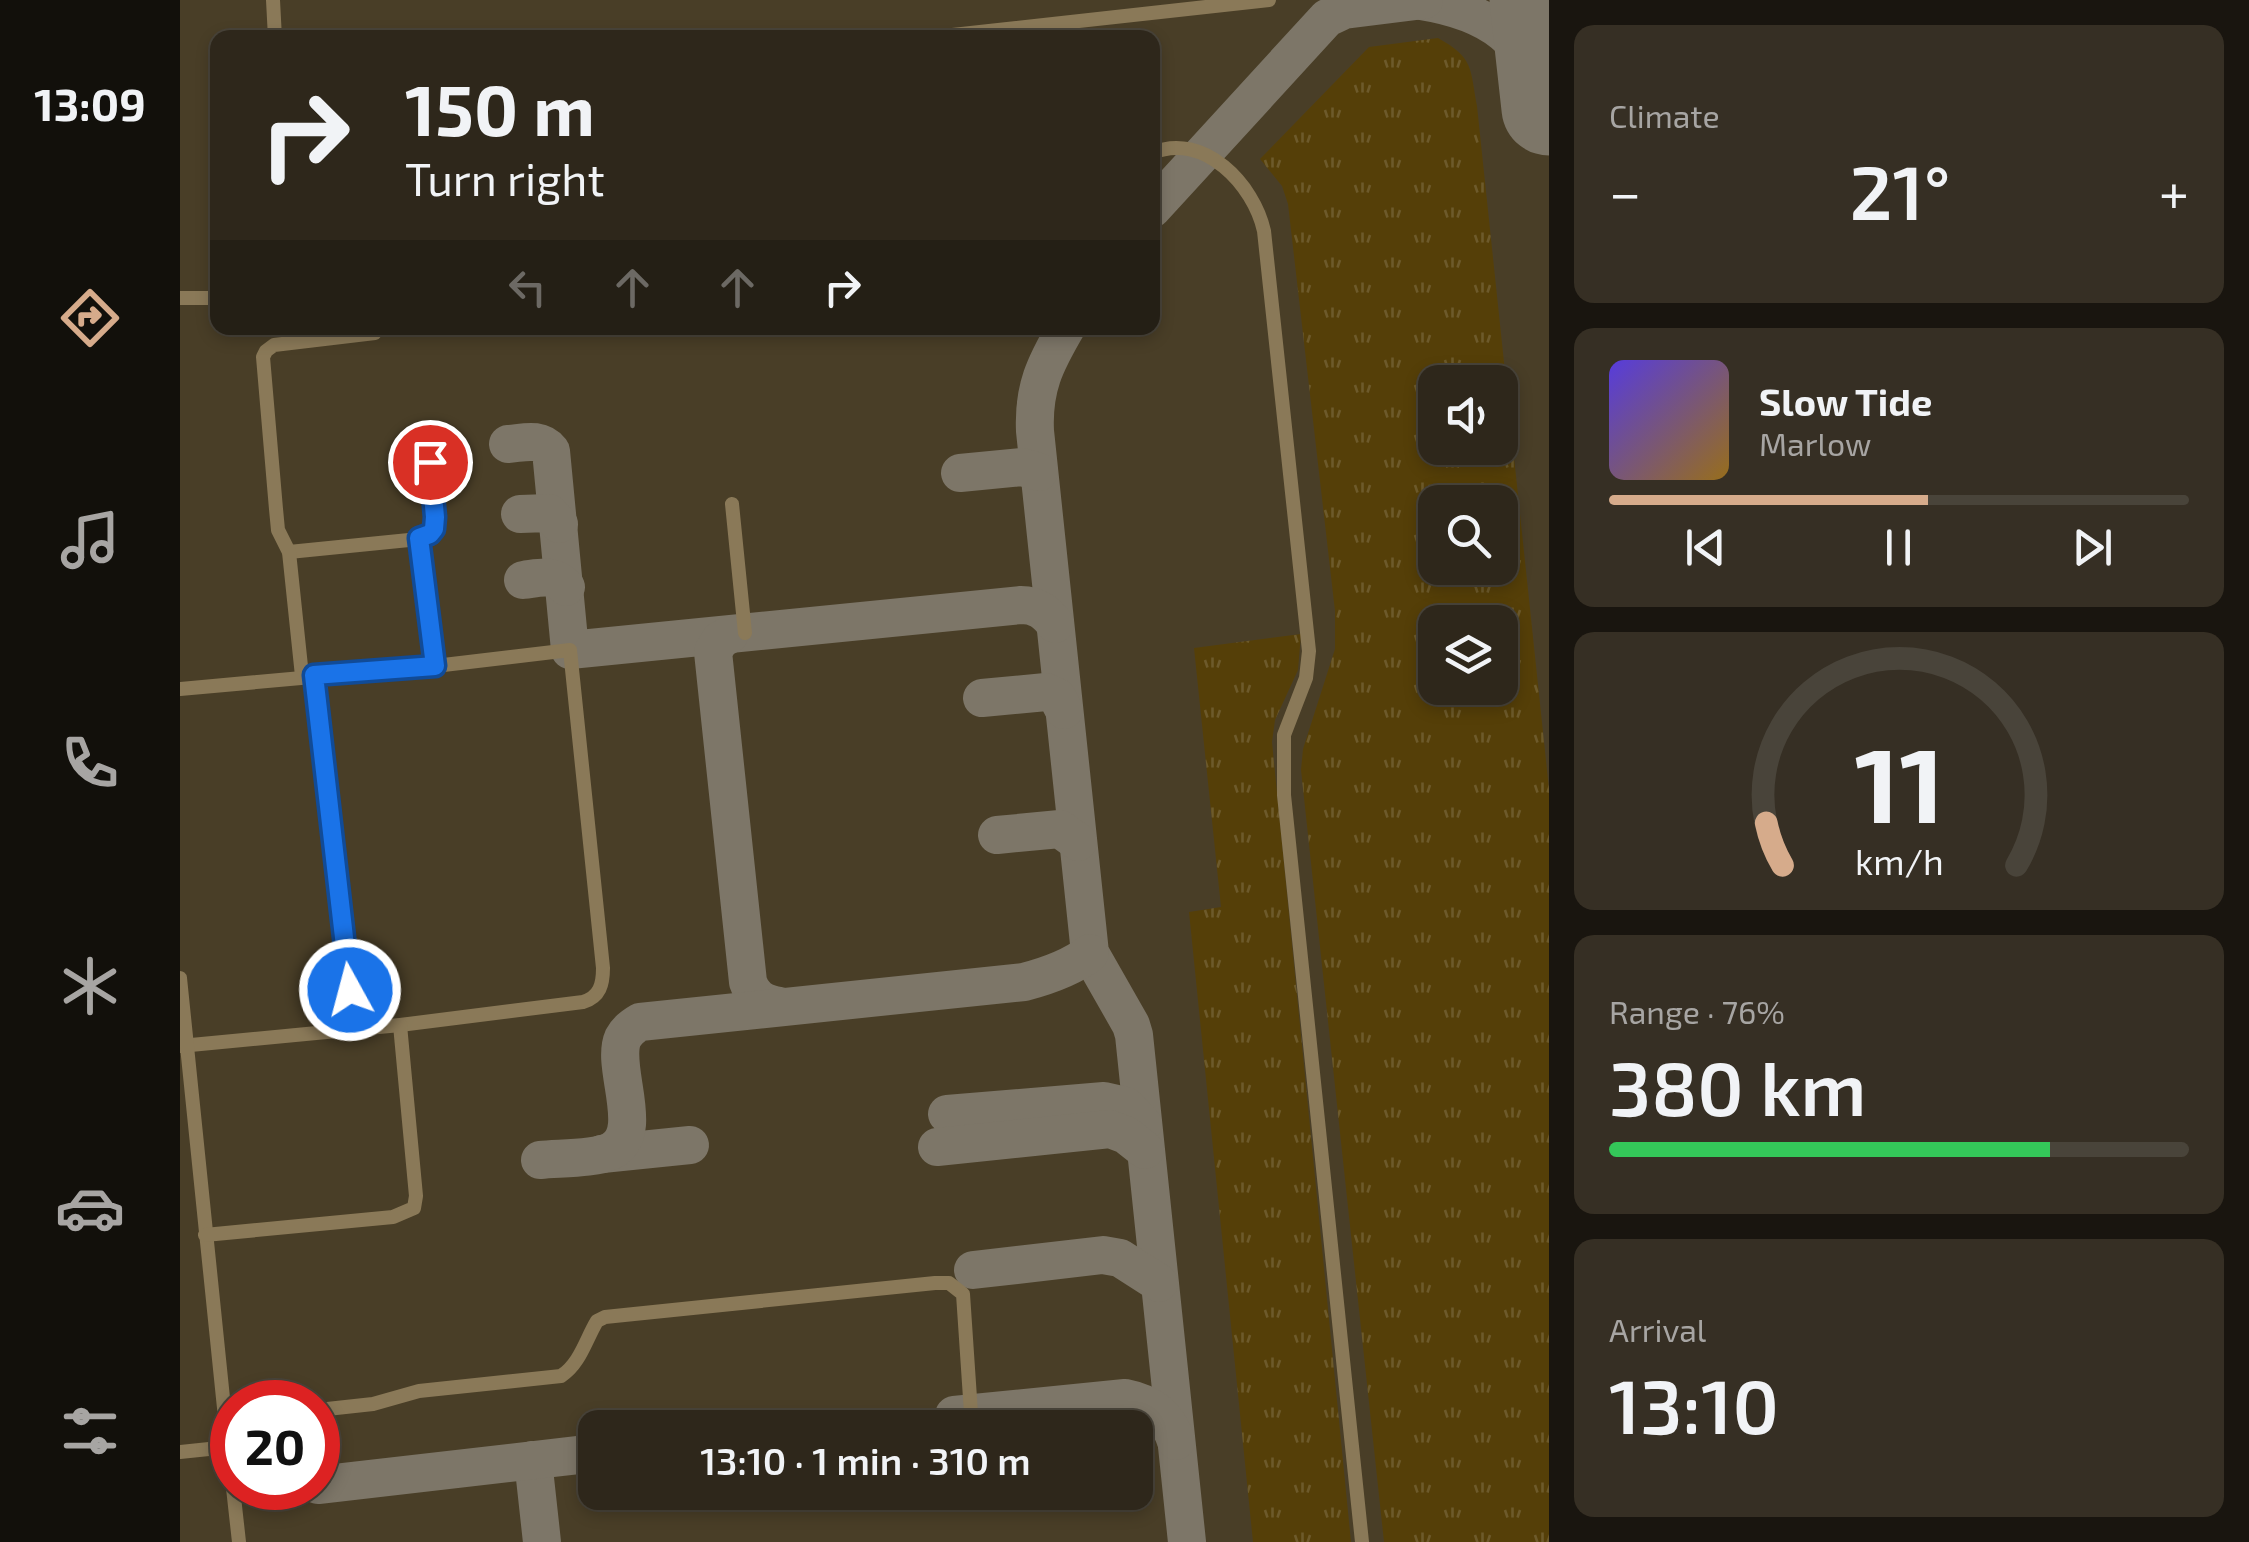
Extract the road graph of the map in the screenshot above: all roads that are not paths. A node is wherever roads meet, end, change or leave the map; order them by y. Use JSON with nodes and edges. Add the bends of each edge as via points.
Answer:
{"nodes":[{"id":1,"x":273,"y":0,"type":"edge"},
{"id":2,"x":1269,"y":0,"type":"edge"},
{"id":3,"x":275,"y":30,"type":"edge"},
{"id":4,"x":997,"y":30,"type":"edge"},
{"id":5,"x":1160,"y":151,"type":"edge"},
{"id":6,"x":180,"y":298,"type":"edge"},
{"id":7,"x":210,"y":298,"type":"edge"},
{"id":8,"x":358,"y":335,"type":"edge"},
{"id":9,"x":427,"y":434,"type":"dead end"},
{"id":10,"x":732,"y":504,"type":"dead end"},
{"id":11,"x":419,"y":538,"type":"junction"},
{"id":12,"x":288,"y":552,"type":"junction"},
{"id":13,"x":746,"y":633,"type":"dead end"},
{"id":14,"x":435,"y":666,"type":"junction"},
{"id":15,"x":308,"y":676,"type":"junction"},
{"id":16,"x":180,"y":688,"type":"edge"},
{"id":17,"x":180,"y":978,"type":"edge"},
{"id":18,"x":400,"y":1025,"type":"junction"},
{"id":19,"x":355,"y":1029,"type":"junction"},
{"id":20,"x":184,"y":1046,"type":"edge"},
{"id":21,"x":205,"y":1235,"type":"junction"},
{"id":22,"x":224,"y":1380,"type":"edge"},
{"id":23,"x":340,"y":1408,"type":"edge"},
{"id":24,"x":972,"y":1410,"type":"edge"},
{"id":25,"x":210,"y":1449,"type":"edge"},
{"id":26,"x":180,"y":1452,"type":"edge"},
{"id":27,"x":236,"y":1510,"type":"edge"},
{"id":28,"x":239,"y":1542,"type":"edge"},
{"id":29,"x":1362,"y":1542,"type":"edge"}],
"edges":[{"from":1,"to":3,"type":"lane"},
{"from":2,"to":4,"type":"lane"},
{"from":5,"to":29,"type":"lane","via":[[1186,150],[1220,164],[1253,200],[1264,231],[1308,651],[1306,678],[1284,735],[1284,795]]},
{"from":6,"to":7,"type":"lane"},
{"from":8,"to":12,"type":"lane","via":[[266,351],[278,530]]},
{"from":9,"to":11,"type":"lane","via":[[435,524]]},
{"from":10,"to":13,"type":"lane"},
{"from":11,"to":12,"type":"lane"},
{"from":11,"to":14,"type":"lane"},
{"from":12,"to":15,"type":"lane"},
{"from":14,"to":15,"type":"lane"},
{"from":14,"to":18,"type":"lane","via":[[570,650],[603,978],[592,1000]]},
{"from":15,"to":16,"type":"lane"},
{"from":15,"to":19,"type":"lane"},
{"from":17,"to":20,"type":"lane"},
{"from":18,"to":19,"type":"lane"},
{"from":18,"to":21,"type":"lane","via":[[414,1208],[393,1217]]},
{"from":19,"to":20,"type":"lane"},
{"from":20,"to":21,"type":"lane"},
{"from":21,"to":22,"type":"lane"},
{"from":23,"to":24,"type":"lane","via":[[420,1391],[561,1376],[596,1320],[606,1317],[936,1282],[963,1294]]},
{"from":25,"to":26,"type":"lane"},
{"from":27,"to":28,"type":"lane"}]}
